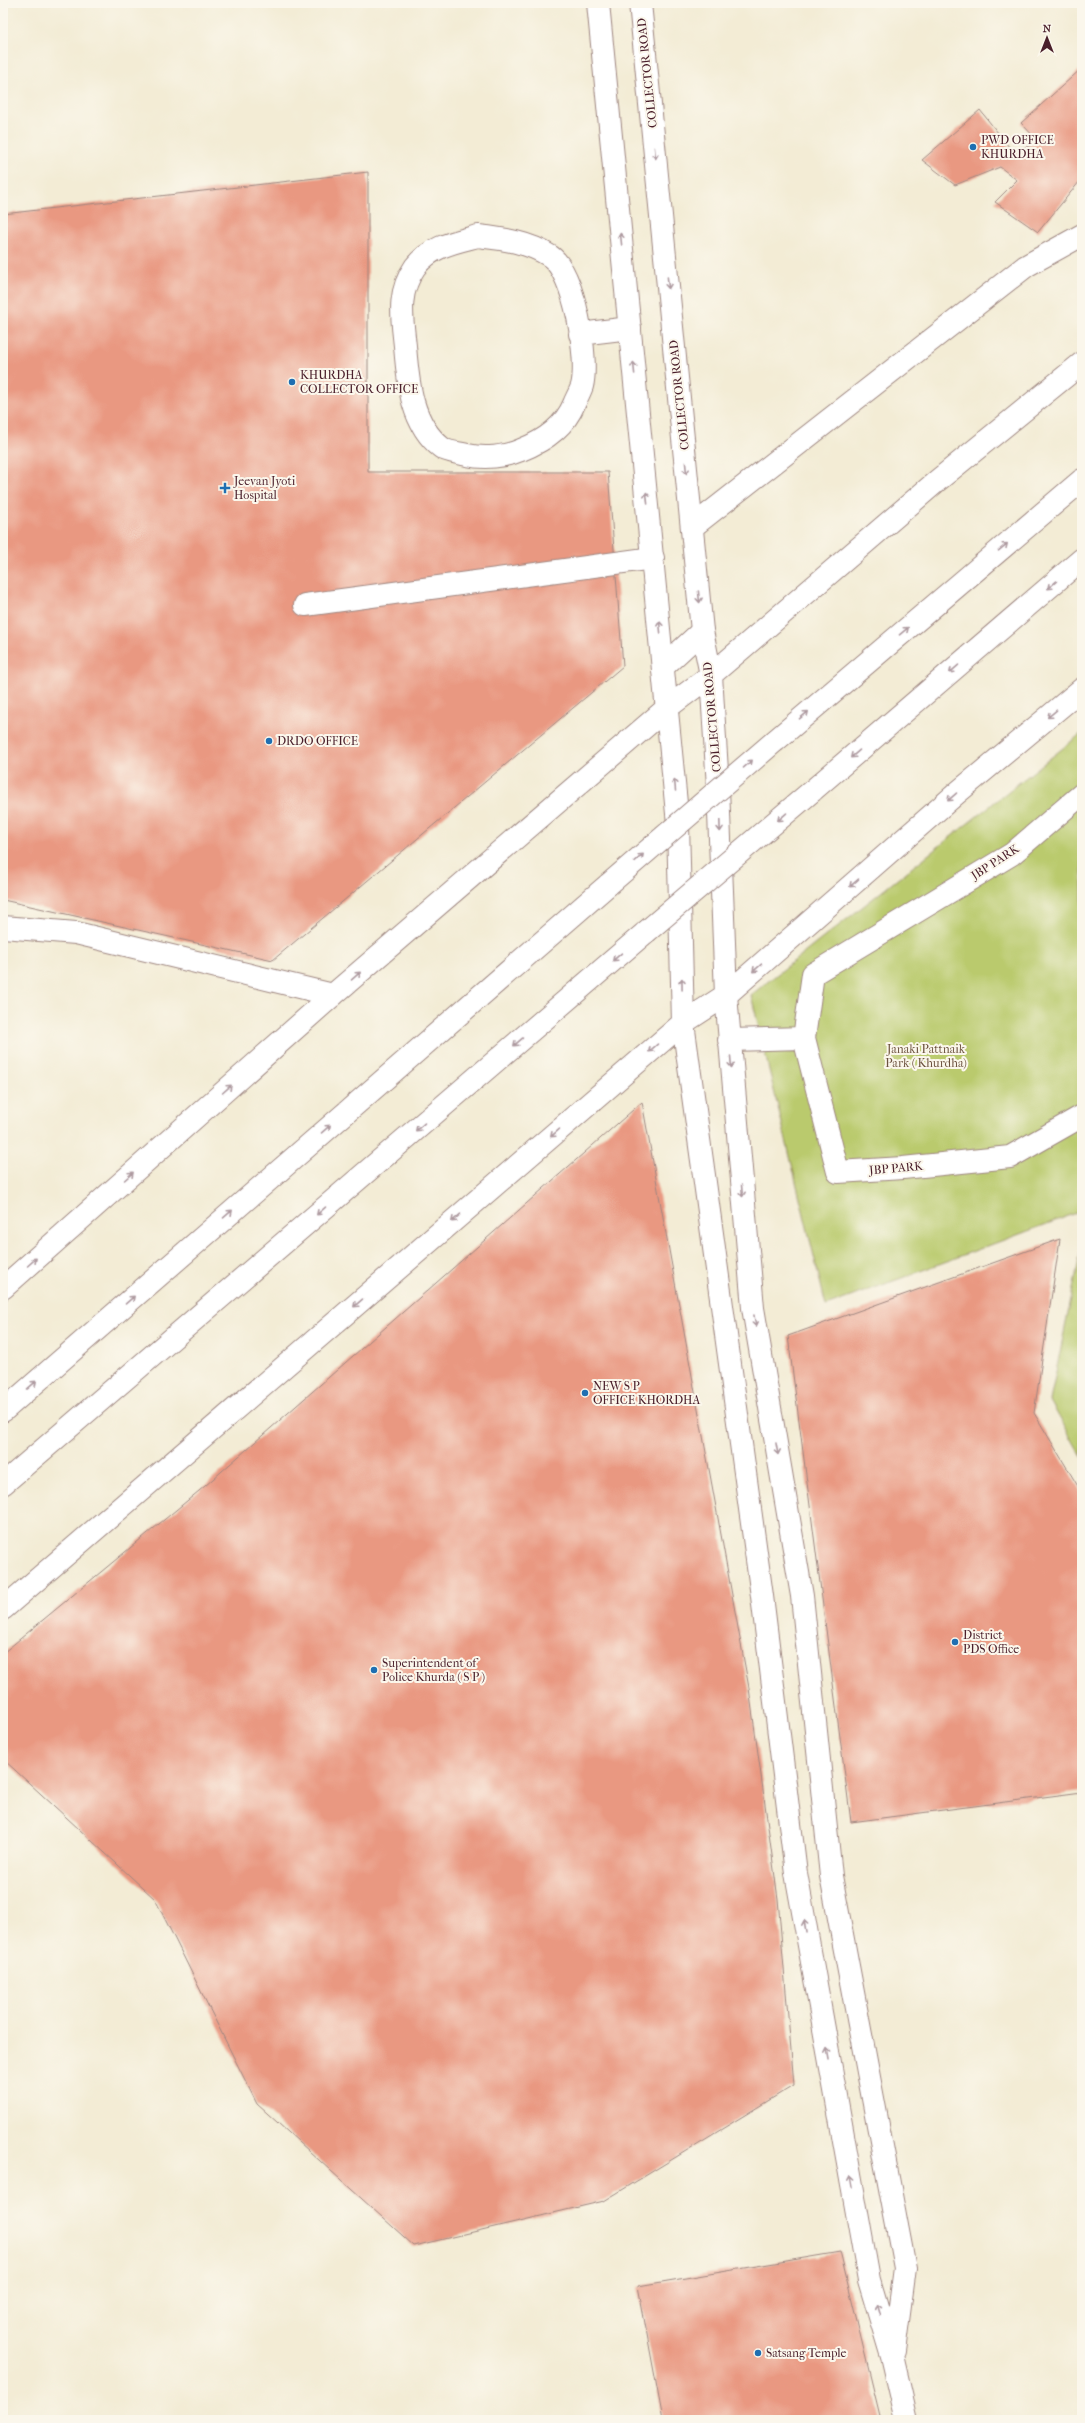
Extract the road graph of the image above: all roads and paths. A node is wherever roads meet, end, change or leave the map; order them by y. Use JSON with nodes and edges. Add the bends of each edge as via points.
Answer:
{"nodes":[{"id":1,"x":598,"y":3,"type":"edge"},
{"id":2,"x":640,"y":3,"type":"edge"},
{"id":3,"x":1082,"y":235,"type":"edge"},
{"id":4,"x":630,"y":328,"type":"junction"},
{"id":5,"x":580,"y":334,"type":"junction"},
{"id":6,"x":1082,"y":363,"type":"edge"},
{"id":7,"x":1082,"y":480,"type":"edge"},
{"id":8,"x":692,"y":528,"type":"junction"},
{"id":9,"x":653,"y":558,"type":"junction"},
{"id":10,"x":1082,"y":559,"type":"edge"},
{"id":11,"x":305,"y":606,"type":"dead end"},
{"id":12,"x":702,"y":632,"type":"junction"},
{"id":13,"x":664,"y":666,"type":"junction"},
{"id":14,"x":711,"y":675,"type":"junction"},
{"id":15,"x":1082,"y":689,"type":"edge"},
{"id":16,"x":667,"y":708,"type":"junction"},
{"id":17,"x":1082,"y":794,"type":"edge"},
{"id":18,"x":3,"y":927,"type":"edge"},
{"id":19,"x":333,"y":995,"type":"junction"},
{"id":20,"x":726,"y":995,"type":"junction"},
{"id":21,"x":683,"y":1023,"type":"junction"},
{"id":22,"x":804,"y":1038,"type":"junction"},
{"id":23,"x":729,"y":1040,"type":"junction"},
{"id":24,"x":1082,"y":1116,"type":"edge"},
{"id":25,"x":3,"y":1288,"type":"edge"},
{"id":26,"x":3,"y":1411,"type":"edge"},
{"id":27,"x":3,"y":1484,"type":"edge"},
{"id":28,"x":3,"y":1609,"type":"edge"},
{"id":29,"x":893,"y":2360,"type":"junction"},
{"id":30,"x":907,"y":2420,"type":"edge"}],
"edges":[{"from":4,"to":1,"type":"main road","one_way":true},
{"from":2,"to":8,"type":"main road","name":"COLLECTOR ROAD","one_way":true},
{"from":3,"to":8,"type":"main road","via":[[1026,266]]},
{"from":4,"to":5,"type":"main road"},
{"from":9,"to":4,"type":"main road","one_way":true},
{"from":5,"to":5,"type":"main road","via":[[582,386],[570,414],[544,441],[511,455],[476,457],[443,449],[421,425],[407,369],[402,295],[416,267],[441,245],[478,236],[516,240],[551,257],[571,288]]},
{"from":6,"to":14,"type":"main road","via":[[937,481]]},
{"from":26,"to":7,"type":"main road","one_way":true,"bridge":true,"via":[[609,884]]},
{"from":8,"to":12,"type":"main road","name":"COLLECTOR ROAD","one_way":true},
{"from":9,"to":11,"type":"main road"},
{"from":13,"to":9,"type":"main road","one_way":true},
{"from":10,"to":27,"type":"main road","one_way":true,"bridge":true},
{"from":12,"to":13,"type":"main road"},
{"from":12,"to":14,"type":"main road","name":"COLLECTOR ROAD"},
{"from":13,"to":16,"type":"main road"},
{"from":14,"to":16,"type":"main road"},
{"from":14,"to":20,"type":"main road","name":"COLLECTOR ROAD","one_way":true},
{"from":15,"to":20,"type":"main road","one_way":true,"via":[[957,793]]},
{"from":19,"to":16,"type":"main road","one_way":true},
{"from":21,"to":16,"type":"main road","one_way":true,"via":[[678,824]]},
{"from":17,"to":22,"type":"main road","name":"JBP PARK","via":[[1012,854],[813,974]]},
{"from":18,"to":19,"type":"main road","via":[[76,933]]},
{"from":25,"to":19,"type":"main road","one_way":true},
{"from":20,"to":21,"type":"main road"},
{"from":20,"to":23,"type":"main road","name":"COLLECTOR ROAD"},
{"from":21,"to":28,"type":"main road","one_way":true},
{"from":29,"to":21,"type":"main road","one_way":true,"via":[[869,2280],[796,1873],[762,1596]]},
{"from":22,"to":23,"type":"main road"},
{"from":22,"to":24,"type":"main road","name":"JBP PARK","via":[[838,1172],[1010,1157]]},
{"from":23,"to":29,"type":"main road","name":"COLLECTOR ROAD","one_way":true,"via":[[753,1308],[802,1596],[831,1876],[905,2268]]},
{"from":29,"to":30,"type":"main road"}]}
